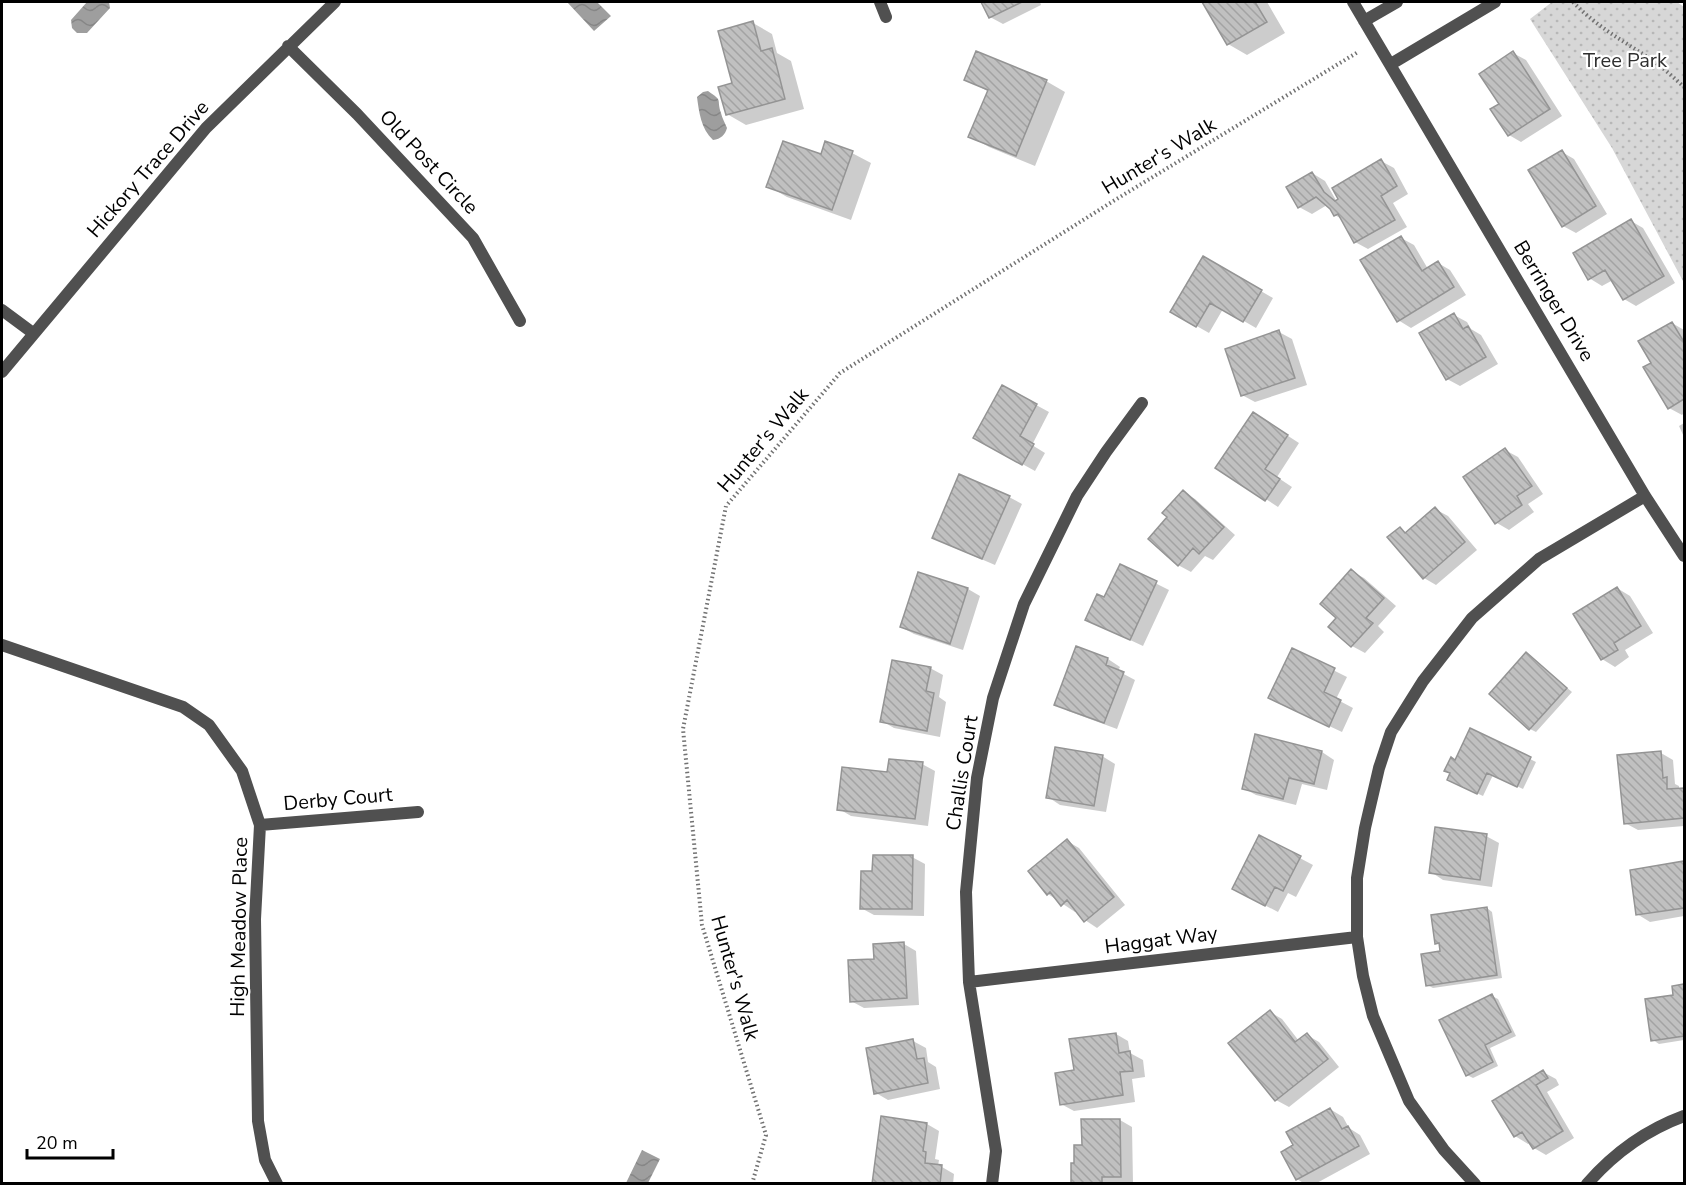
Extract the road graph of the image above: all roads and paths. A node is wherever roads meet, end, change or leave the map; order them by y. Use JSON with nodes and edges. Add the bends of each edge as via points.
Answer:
{"nodes":[{"id":1,"x":335,"y":2,"type":"edge"},
{"id":2,"x":880,"y":2,"type":"edge"},
{"id":3,"x":1353,"y":2,"type":"edge"},
{"id":4,"x":1397,"y":2,"type":"edge"},
{"id":5,"x":1495,"y":2,"type":"edge"},
{"id":6,"x":1573,"y":2,"type":"edge"},
{"id":7,"x":886,"y":17,"type":"dead end"},
{"id":8,"x":1365,"y":21,"type":"junction"},
{"id":9,"x":1377,"y":40,"type":"junction"},
{"id":10,"x":288,"y":46,"type":"junction"},
{"id":11,"x":1391,"y":64,"type":"junction"},
{"id":12,"x":1684,"y":87,"type":"edge"},
{"id":13,"x":2,"y":310,"type":"edge"},
{"id":14,"x":519,"y":321,"type":"dead end"},
{"id":15,"x":33,"y":333,"type":"junction"},
{"id":16,"x":2,"y":372,"type":"edge"},
{"id":17,"x":1142,"y":403,"type":"dead end"},
{"id":18,"x":1645,"y":496,"type":"junction"},
{"id":19,"x":1684,"y":556,"type":"edge"},
{"id":20,"x":2,"y":645,"type":"edge"},
{"id":21,"x":418,"y":812,"type":"dead end"},
{"id":22,"x":260,"y":825,"type":"junction"},
{"id":23,"x":1357,"y":937,"type":"junction"},
{"id":24,"x":969,"y":982,"type":"junction"},
{"id":25,"x":1684,"y":1116,"type":"edge"},
{"id":26,"x":277,"y":1184,"type":"edge"},
{"id":27,"x":752,"y":1184,"type":"edge"},
{"id":28,"x":992,"y":1184,"type":"edge"},
{"id":29,"x":1475,"y":1184,"type":"edge"},
{"id":30,"x":1587,"y":1184,"type":"edge"}],
"edges":[{"from":1,"to":10,"type":"street","name":"Hickory Trace Drive"},
{"from":2,"to":7,"type":"street"},
{"from":3,"to":8,"type":"street"},
{"from":4,"to":8,"type":"street"},
{"from":5,"to":11,"type":"street"},
{"from":6,"to":12,"type":"path","via":[[1609,34],[1657,63]]},
{"from":8,"to":9,"type":"street"},
{"from":9,"to":11,"type":"street"},
{"from":9,"to":27,"type":"path","name":"Hunter's Walk","via":[[840,373],[726,506],[683,729],[702,925],[766,1135]]},
{"from":10,"to":14,"type":"street","name":"Old Post Circle","via":[[473,238]]},
{"from":10,"to":15,"type":"street","name":"Hickory Trace Drive","via":[[206,128]]},
{"from":11,"to":18,"type":"street","name":"Berringer Drive"},
{"from":13,"to":15,"type":"street"},
{"from":15,"to":16,"type":"street","name":"Hickory Trace Drive"},
{"from":17,"to":24,"type":"street","name":"Challis Court","via":[[1077,496],[1024,604],[993,698],[977,778],[966,892]]},
{"from":18,"to":19,"type":"street","name":"Berringer Drive"},
{"from":18,"to":23,"type":"street","via":[[1539,559],[1472,618],[1423,681],[1391,732],[1379,768],[1358,878]]},
{"from":20,"to":22,"type":"street","name":"High Meadow Place","via":[[183,707],[209,725],[242,771]]},
{"from":21,"to":22,"type":"street","name":"Derby Court"},
{"from":22,"to":26,"type":"street","name":"High Meadow Place","via":[[255,918],[258,1121],[265,1160]]},
{"from":23,"to":24,"type":"street","name":"Haggat Way"},
{"from":23,"to":29,"type":"street","via":[[1373,1016],[1409,1101],[1444,1150]]},
{"from":24,"to":28,"type":"street","name":"Challis Court","via":[[996,1151]]},
{"from":25,"to":30,"type":"street","via":[[1639,1137]]}]}
